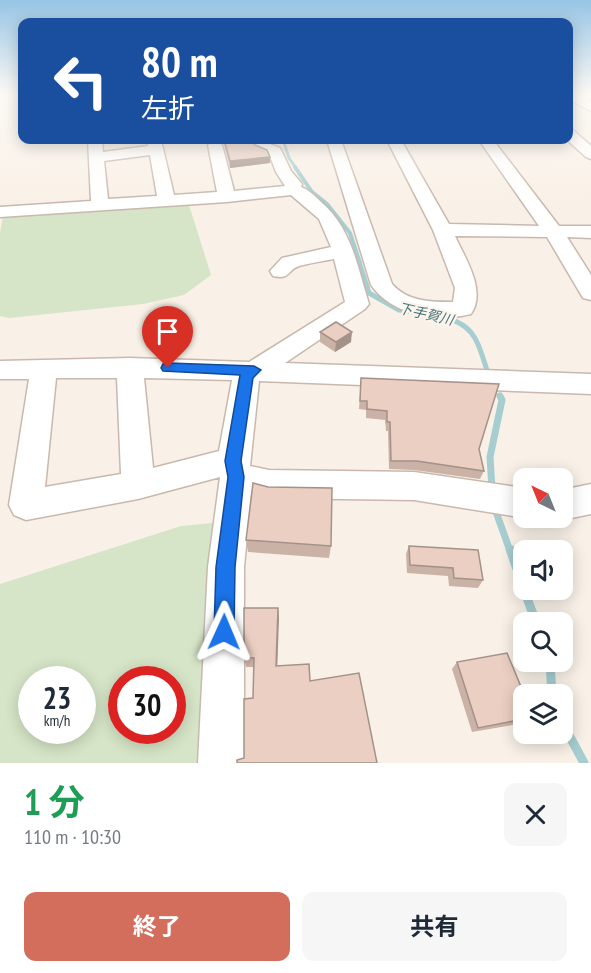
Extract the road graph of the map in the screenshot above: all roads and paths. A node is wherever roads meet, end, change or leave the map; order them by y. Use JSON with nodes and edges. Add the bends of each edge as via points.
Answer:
{"nodes":[{"id":1,"x":573,"y":138,"type":"edge"},
{"id":2,"x":95,"y":144,"type":"edge"},
{"id":3,"x":260,"y":144,"type":"edge"},
{"id":4,"x":335,"y":144,"type":"edge"},
{"id":5,"x":396,"y":144,"type":"edge"},
{"id":6,"x":489,"y":144,"type":"edge"},
{"id":7,"x":155,"y":145,"type":"edge"},
{"id":8,"x":214,"y":145,"type":"dead end"},
{"id":9,"x":591,"y":154,"type":"edge"},
{"id":10,"x":96,"y":157,"type":"junction"},
{"id":11,"x":292,"y":190,"type":"junction"},
{"id":12,"x":227,"y":197,"type":"junction"},
{"id":13,"x":167,"y":201,"type":"junction"},
{"id":14,"x":100,"y":205,"type":"junction"},
{"id":15,"x":0,"y":212,"type":"edge"},
{"id":16,"x":443,"y":230,"type":"junction"},
{"id":17,"x":554,"y":231,"type":"junction"},
{"id":18,"x":591,"y":232,"type":"edge"},
{"id":19,"x":344,"y":250,"type":"junction"},
{"id":20,"x":281,"y":272,"type":"dead end"},
{"id":21,"x":591,"y":293,"type":"edge"},
{"id":22,"x":130,"y":367,"type":"junction"},
{"id":23,"x":44,"y":368,"type":"junction"},
{"id":24,"x":0,"y":370,"type":"edge"},
{"id":25,"x":254,"y":370,"type":"junction"},
{"id":26,"x":591,"y":384,"type":"edge"},
{"id":27,"x":234,"y":469,"type":"junction"},
{"id":28,"x":138,"y":485,"type":"junction"},
{"id":29,"x":506,"y":500,"type":"edge"},
{"id":30,"x":591,"y":500,"type":"edge"},
{"id":31,"x":573,"y":503,"type":"edge"},
{"id":32,"x":221,"y":763,"type":"edge"}],
"edges":[{"from":1,"to":9,"type":"street"},
{"from":2,"to":10,"type":"street"},
{"from":3,"to":11,"type":"street","via":[[275,151],[294,184]]},
{"from":4,"to":16,"type":"street","via":[[388,295],[401,303],[464,309],[466,288]]},
{"from":5,"to":16,"type":"street"},
{"from":6,"to":17,"type":"street"},
{"from":7,"to":10,"type":"street"},
{"from":7,"to":13,"type":"street"},
{"from":8,"to":12,"type":"street"},
{"from":10,"to":14,"type":"street"},
{"from":11,"to":12,"type":"street"},
{"from":11,"to":19,"type":"street","via":[[327,216]]},
{"from":12,"to":13,"type":"street"},
{"from":13,"to":14,"type":"street"},
{"from":14,"to":15,"type":"street"},
{"from":16,"to":17,"type":"street"},
{"from":17,"to":18,"type":"street"},
{"from":17,"to":21,"type":"street"},
{"from":19,"to":20,"type":"street","via":[[289,262]]},
{"from":19,"to":25,"type":"street","via":[[357,304]]},
{"from":22,"to":23,"type":"street"},
{"from":22,"to":25,"type":"street"},
{"from":22,"to":28,"type":"street"},
{"from":23,"to":24,"type":"street"},
{"from":23,"to":28,"type":"street","via":[[26,506]]},
{"from":25,"to":26,"type":"street"},
{"from":25,"to":27,"type":"street","via":[[246,376]]},
{"from":27,"to":28,"type":"street"},
{"from":27,"to":29,"type":"street","via":[[269,484],[414,486]]},
{"from":27,"to":32,"type":"street","via":[[226,567]]},
{"from":30,"to":31,"type":"street"}]}
